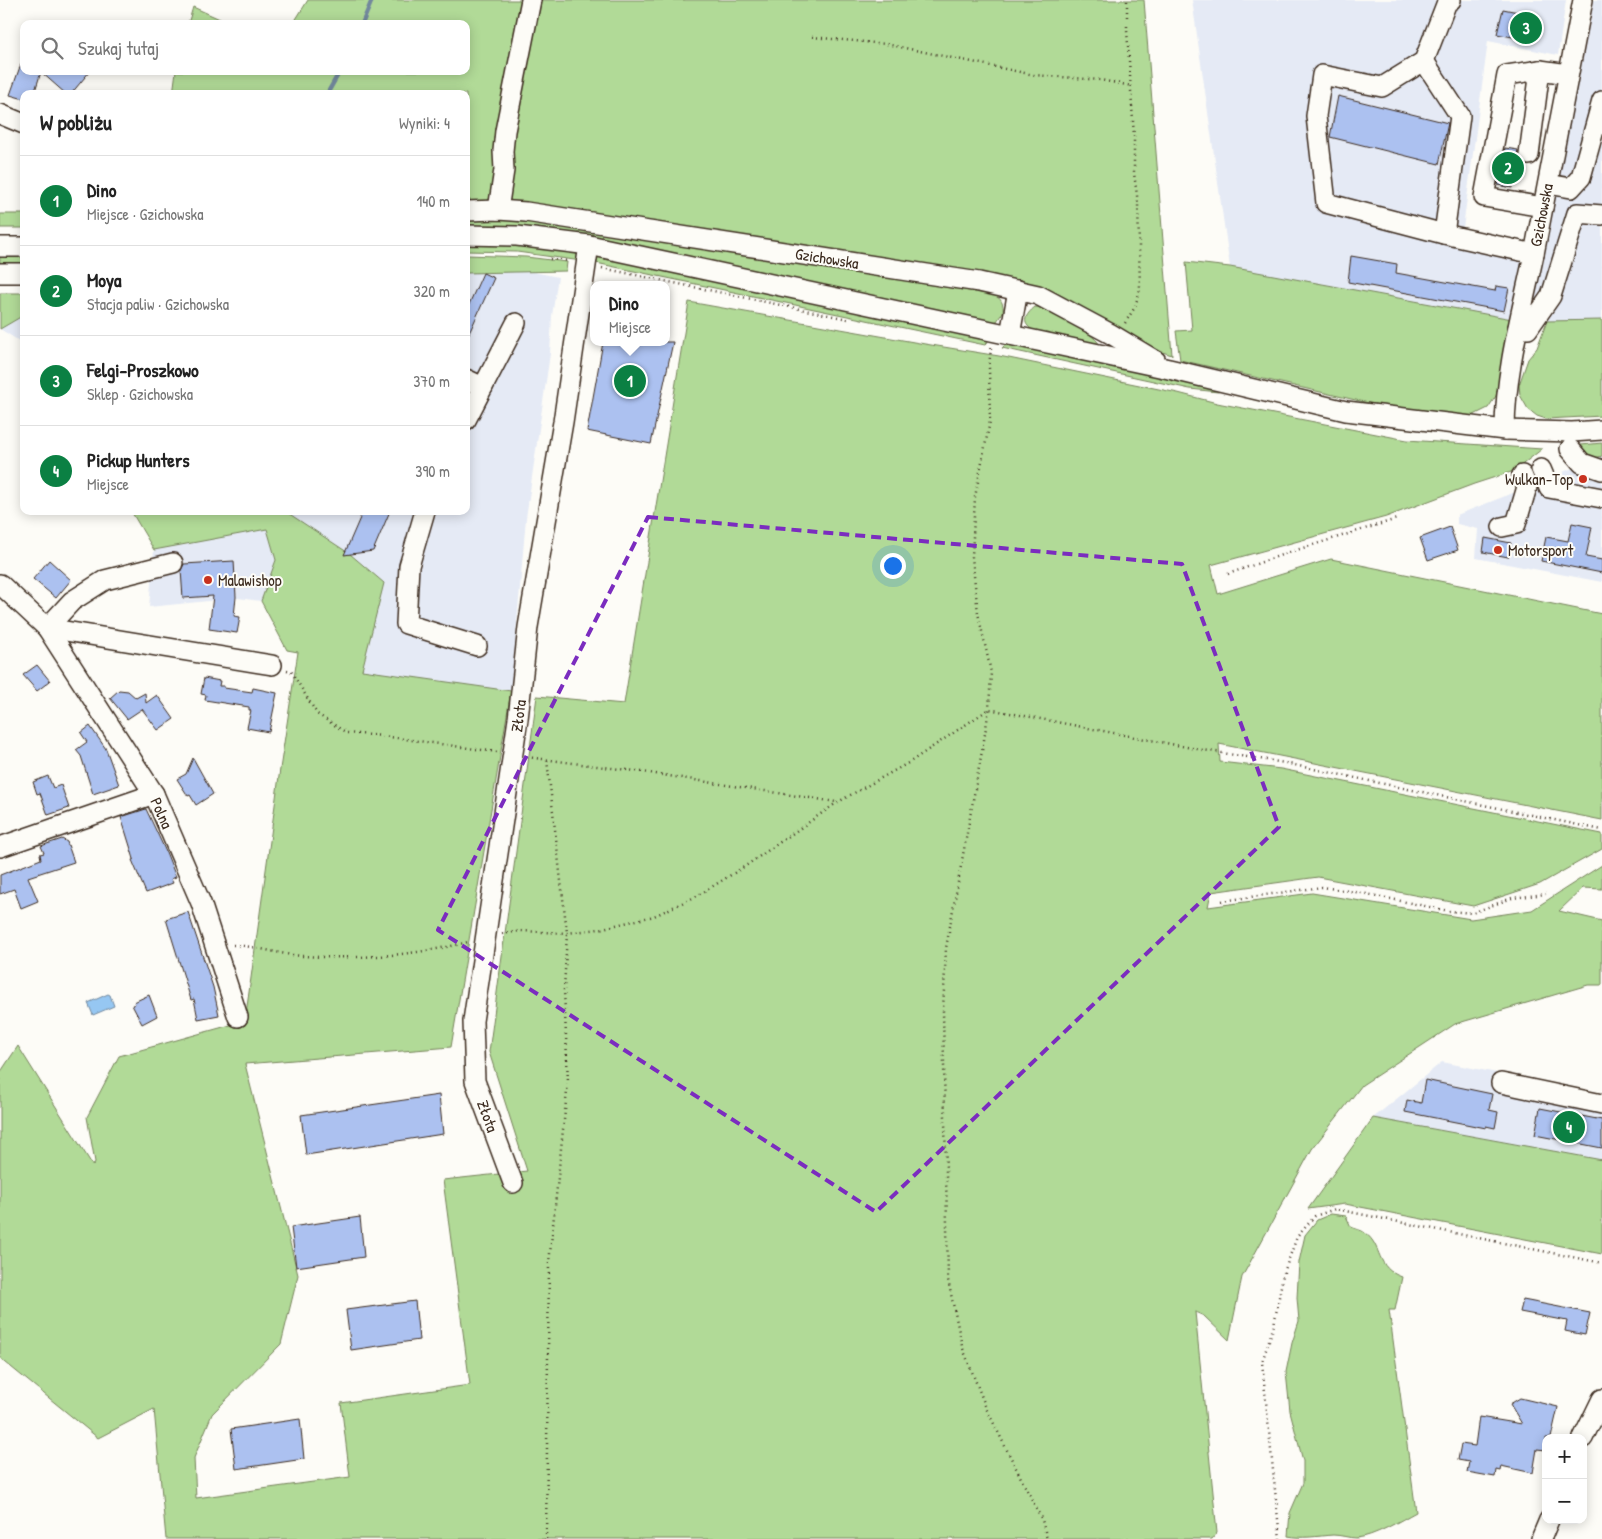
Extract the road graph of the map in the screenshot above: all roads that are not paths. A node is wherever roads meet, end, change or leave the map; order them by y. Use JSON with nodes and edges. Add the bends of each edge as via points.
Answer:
{"nodes":[{"id":1,"x":531,"y":0,"type":"edge"},
{"id":2,"x":1451,"y":0,"type":"edge"},
{"id":3,"x":1583,"y":0,"type":"edge"},
{"id":4,"x":1424,"y":61,"type":"junction"},
{"id":5,"x":1540,"y":70,"type":"junction"},
{"id":6,"x":1568,"y":74,"type":"junction"},
{"id":7,"x":1602,"y":100,"type":"edge"},
{"id":8,"x":0,"y":114,"type":"edge"},
{"id":9,"x":20,"y":122,"type":"edge"},
{"id":10,"x":1529,"y":155,"type":"dead end"},
{"id":11,"x":1548,"y":184,"type":"junction"},
{"id":12,"x":1543,"y":207,"type":"junction"},
{"id":13,"x":498,"y":210,"type":"junction"},
{"id":14,"x":470,"y":211,"type":"edge"},
{"id":15,"x":1602,"y":214,"type":"edge"},
{"id":16,"x":1444,"y":234,"type":"junction"},
{"id":17,"x":470,"y":235,"type":"edge"},
{"id":18,"x":589,"y":245,"type":"junction"},
{"id":19,"x":0,"y":247,"type":"edge"},
{"id":20,"x":20,"y":247,"type":"edge"},
{"id":21,"x":1534,"y":254,"type":"junction"},
{"id":22,"x":0,"y":273,"type":"edge"},
{"id":23,"x":20,"y":273,"type":"edge"},
{"id":24,"x":1018,"y":290,"type":"junction"},
{"id":25,"x":516,"y":324,"type":"dead end"},
{"id":26,"x":1518,"y":328,"type":"junction"},
{"id":27,"x":1003,"y":333,"type":"junction"},
{"id":28,"x":1169,"y":369,"type":"junction"},
{"id":29,"x":474,"y":383,"type":"edge"},
{"id":30,"x":470,"y":402,"type":"edge"},
{"id":31,"x":1504,"y":430,"type":"junction"},
{"id":32,"x":1602,"y":430,"type":"edge"},
{"id":33,"x":1570,"y":449,"type":"dead end"},
{"id":34,"x":1541,"y":469,"type":"dead end"},
{"id":35,"x":1602,"y":470,"type":"edge"},
{"id":36,"x":1522,"y":476,"type":"dead end"},
{"id":37,"x":1602,"y":498,"type":"edge"},
{"id":38,"x":424,"y":515,"type":"edge"},
{"id":39,"x":1502,"y":527,"type":"dead end"},
{"id":40,"x":173,"y":563,"type":"dead end"},
{"id":41,"x":0,"y":584,"type":"edge"},
{"id":42,"x":47,"y":628,"type":"junction"},
{"id":43,"x":477,"y":646,"type":"dead end"},
{"id":44,"x":272,"y":665,"type":"road end"},
{"id":45,"x":154,"y":794,"type":"junction"},
{"id":46,"x":0,"y":847,"type":"edge"},
{"id":47,"x":238,"y":1017,"type":"dead end"},
{"id":48,"x":1501,"y":1083,"type":"dead end"},
{"id":49,"x":1602,"y":1104,"type":"edge"},
{"id":50,"x":513,"y":1183,"type":"dead end"},
{"id":51,"x":1602,"y":1400,"type":"edge"},
{"id":52,"x":1585,"y":1434,"type":"edge"},
{"id":53,"x":1547,"y":1524,"type":"edge"},
{"id":54,"x":1541,"y":1539,"type":"edge"}],
"edges":[{"from":1,"to":13,"type":"street","via":[[505,132]]},
{"from":2,"to":4,"type":"street","via":[[1447,2]]},
{"from":3,"to":6,"type":"street","name":"Gzichowska"},
{"from":4,"to":16,"type":"street","via":[[1460,116]]},
{"from":4,"to":16,"type":"street","via":[[1382,87],[1322,75],[1316,116],[1326,202]]},
{"from":5,"to":6,"type":"street"},
{"from":5,"to":10,"type":"street"},
{"from":5,"to":12,"type":"street","via":[[1507,74],[1484,197]]},
{"from":6,"to":11,"type":"street","name":"Gzichowska"},
{"from":7,"to":11,"type":"street","via":[[1581,177],[1570,188]]},
{"from":8,"to":9,"type":"street"},
{"from":11,"to":12,"type":"street","name":"Gzichowska"},
{"from":12,"to":21,"type":"street","name":"Gzichowska"},
{"from":13,"to":14,"type":"street","name":"Gzichowska"},
{"from":13,"to":24,"type":"street","name":"Gzichowska","via":[[586,221]]},
{"from":15,"to":26,"type":"street","via":[[1577,213],[1551,296],[1528,329]]},
{"from":16,"to":21,"type":"street"},
{"from":17,"to":18,"type":"street","name":"Gzichowska","via":[[517,236]]},
{"from":18,"to":27,"type":"street","name":"Gzichowska"},
{"from":18,"to":50,"type":"street","name":"Złota","via":[[528,627],[473,1021],[475,1081]]},
{"from":19,"to":20,"type":"street"},
{"from":21,"to":26,"type":"street","name":"Gzichowska"},
{"from":22,"to":23,"type":"street"},
{"from":24,"to":27,"type":"street"},
{"from":24,"to":28,"type":"street","name":"Gzichowska","via":[[1038,294]]},
{"from":25,"to":29,"type":"street"},
{"from":26,"to":31,"type":"street","name":"Gzichowska"},
{"from":27,"to":28,"type":"street","name":"Gzichowska"},
{"from":28,"to":31,"type":"street","name":"Gzichowska","via":[[1346,411]]},
{"from":29,"to":30,"type":"street"},
{"from":31,"to":32,"type":"street","name":"Gzichowska"},
{"from":33,"to":35,"type":"street","via":[[1582,463]]},
{"from":34,"to":37,"type":"street","via":[[1549,488]]},
{"from":36,"to":39,"type":"street","via":[[1527,487],[1516,524]]},
{"from":38,"to":43,"type":"street","via":[[409,566],[406,624]]},
{"from":40,"to":42,"type":"street","via":[[104,580],[72,601]]},
{"from":41,"to":42,"type":"street","name":"Polna"},
{"from":42,"to":44,"type":"street"},
{"from":42,"to":45,"type":"street","name":"Polna"},
{"from":45,"to":46,"type":"street"},
{"from":45,"to":47,"type":"street","name":"Polna","via":[[201,903]]},
{"from":48,"to":49,"type":"street"},
{"from":51,"to":52,"type":"street"},
{"from":53,"to":54,"type":"street"}]}
